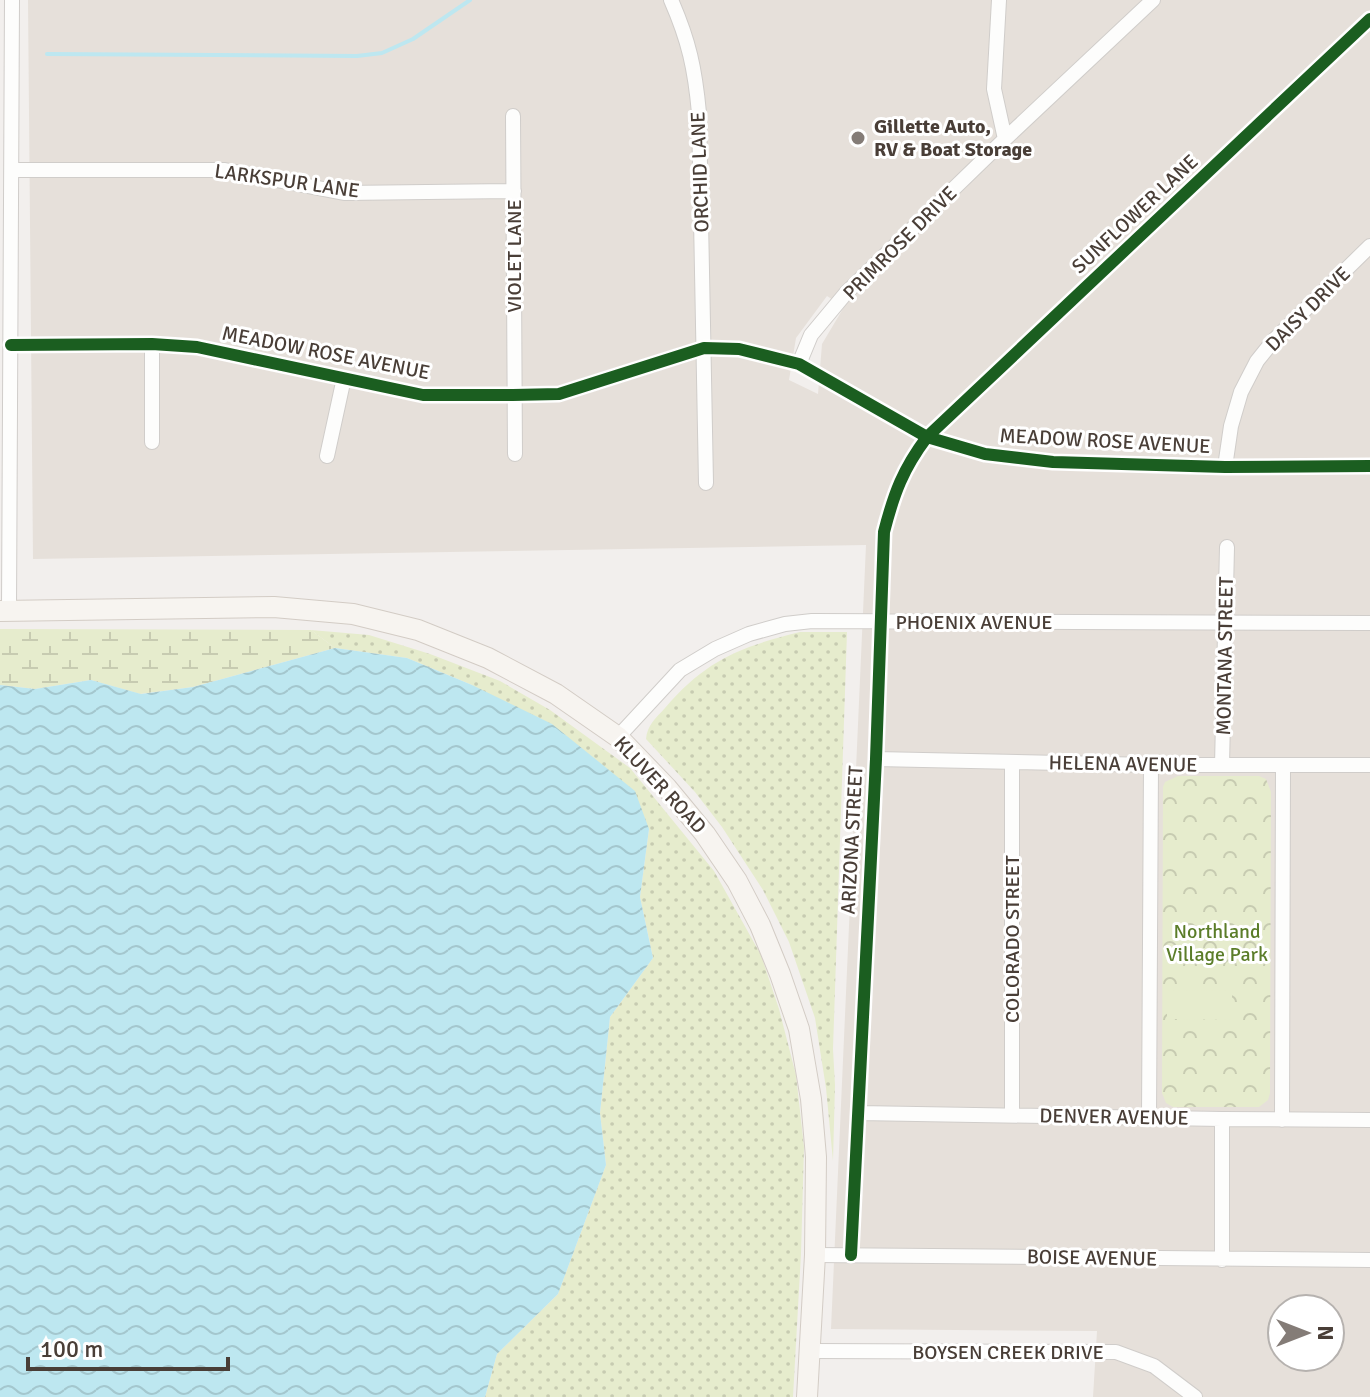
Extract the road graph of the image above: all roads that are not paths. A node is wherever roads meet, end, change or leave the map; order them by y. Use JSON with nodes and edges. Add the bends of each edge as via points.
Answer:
{"nodes":[{"id":1,"x":12,"y":0,"type":"edge"},
{"id":2,"x":671,"y":0,"type":"edge"},
{"id":3,"x":999,"y":0,"type":"edge"},
{"id":4,"x":1153,"y":0,"type":"edge"},
{"id":5,"x":1370,"y":19,"type":"edge"},
{"id":6,"x":6,"y":38,"type":"edge"},
{"id":7,"x":513,"y":116,"type":"dead end"},
{"id":8,"x":1005,"y":139,"type":"junction"},
{"id":9,"x":12,"y":170,"type":"junction"},
{"id":10,"x":514,"y":191,"type":"junction"},
{"id":11,"x":1370,"y":246,"type":"edge"},
{"id":12,"x":152,"y":344,"type":"junction"},
{"id":13,"x":11,"y":345,"type":"junction"},
{"id":14,"x":704,"y":348,"type":"junction"},
{"id":15,"x":799,"y":364,"type":"junction"},
{"id":16,"x":344,"y":378,"type":"junction"},
{"id":17,"x":513,"y":395,"type":"junction"},
{"id":18,"x":5,"y":430,"type":"edge"},
{"id":19,"x":927,"y":437,"type":"junction"},
{"id":20,"x":152,"y":442,"type":"dead end"},
{"id":21,"x":515,"y":454,"type":"dead end"},
{"id":22,"x":327,"y":456,"type":"dead end"},
{"id":23,"x":1370,"y":466,"type":"edge"},
{"id":24,"x":1225,"y":467,"type":"junction"},
{"id":25,"x":706,"y":483,"type":"dead end"},
{"id":26,"x":1227,"y":547,"type":"dead end"},
{"id":27,"x":5,"y":611,"type":"edge"},
{"id":28,"x":881,"y":622,"type":"junction"},
{"id":29,"x":1226,"y":622,"type":"junction"},
{"id":30,"x":1370,"y":623,"type":"edge"},
{"id":31,"x":618,"y":737,"type":"junction"},
{"id":32,"x":876,"y":759,"type":"junction"},
{"id":33,"x":1012,"y":762,"type":"junction"},
{"id":34,"x":1151,"y":765,"type":"junction"},
{"id":35,"x":1222,"y":765,"type":"junction"},
{"id":36,"x":1283,"y":765,"type":"junction"},
{"id":37,"x":1370,"y":765,"type":"edge"},
{"id":38,"x":859,"y":1113,"type":"junction"},
{"id":39,"x":1012,"y":1115,"type":"junction"},
{"id":40,"x":1149,"y":1118,"type":"junction"},
{"id":41,"x":1222,"y":1119,"type":"junction"},
{"id":42,"x":1282,"y":1120,"type":"junction"},
{"id":43,"x":1370,"y":1120,"type":"edge"},
{"id":44,"x":815,"y":1255,"type":"junction"},
{"id":45,"x":851,"y":1255,"type":"junction"},
{"id":46,"x":1222,"y":1260,"type":"junction"},
{"id":47,"x":1370,"y":1260,"type":"edge"},
{"id":48,"x":810,"y":1351,"type":"junction"},
{"id":49,"x":807,"y":1397,"type":"edge"},
{"id":50,"x":1195,"y":1397,"type":"edge"}],
"edges":[{"from":1,"to":6,"type":"street","name":"KLUVER ROAD"},
{"from":2,"to":14,"type":"street","name":"ORCHID LANE","via":[[696,74]]},
{"from":3,"to":8,"type":"street","via":[[994,89]]},
{"from":4,"to":8,"type":"street","name":"PRIMROSE DRIVE"},
{"from":5,"to":19,"type":"street","name":"SUNFLOWER LANE"},
{"from":6,"to":9,"type":"street","name":"KLUVER ROAD"},
{"from":7,"to":10,"type":"street","name":"VIOLET LANE"},
{"from":8,"to":15,"type":"street","name":"PRIMROSE DRIVE","via":[[846,293],[811,335]]},
{"from":9,"to":10,"type":"street","name":"LARKSPUR LANE","via":[[225,170],[344,193]]},
{"from":9,"to":13,"type":"street","name":"KLUVER ROAD"},
{"from":10,"to":17,"type":"street","name":"VIOLET LANE"},
{"from":11,"to":24,"type":"street","name":"DAISY DRIVE","via":[[1257,361],[1241,392]]},
{"from":12,"to":13,"type":"street","name":"MEADOW ROSE AVENUE"},
{"from":12,"to":16,"type":"street","name":"MEADOW ROSE AVENUE","via":[[197,347]]},
{"from":12,"to":20,"type":"street"},
{"from":13,"to":18,"type":"street","name":"KLUVER ROAD"},
{"from":14,"to":15,"type":"street","name":"MEADOW ROSE AVENUE","via":[[739,349]]},
{"from":14,"to":17,"type":"street","name":"MEADOW ROSE AVENUE","via":[[559,394]]},
{"from":14,"to":25,"type":"street","name":"ORCHID LANE"},
{"from":15,"to":19,"type":"street","name":"MEADOW ROSE AVENUE"},
{"from":16,"to":17,"type":"street","name":"MEADOW ROSE AVENUE","via":[[423,395]]},
{"from":16,"to":22,"type":"street"},
{"from":17,"to":21,"type":"street","name":"VIOLET LANE"},
{"from":18,"to":27,"type":"street","name":"KLUVER ROAD"},
{"from":19,"to":24,"type":"street","name":"MEADOW ROSE AVENUE","via":[[985,454],[1053,462]]},
{"from":19,"to":28,"type":"street","name":"ARIZONA STREET","via":[[893,496],[884,532]]},
{"from":23,"to":24,"type":"street","name":"MEADOW ROSE AVENUE"},
{"from":26,"to":29,"type":"street","name":"MONTANA STREET"},
{"from":27,"to":31,"type":"street","name":"KLUVER ROAD","via":[[274,607],[353,614],[418,630],[488,658],[556,694]]},
{"from":28,"to":29,"type":"street","name":"PHOENIX AVENUE"},
{"from":28,"to":31,"type":"street","name":"PHOENIX AVENUE","via":[[812,621],[749,634],[680,670]]},
{"from":28,"to":32,"type":"street","name":"ARIZONA STREET"},
{"from":29,"to":30,"type":"street","name":"PHOENIX AVENUE"},
{"from":29,"to":35,"type":"street","name":"MONTANA STREET"},
{"from":31,"to":44,"type":"street","name":"KLUVER ROAD","via":[[705,834],[737,881],[780,974],[799,1029],[811,1099]]},
{"from":32,"to":33,"type":"street","name":"HELENA AVENUE"},
{"from":32,"to":38,"type":"street","name":"ARIZONA STREET"},
{"from":33,"to":34,"type":"street","name":"HELENA AVENUE"},
{"from":33,"to":39,"type":"street","name":"COLORADO STREET"},
{"from":34,"to":35,"type":"street","name":"HELENA AVENUE"},
{"from":34,"to":40,"type":"street"},
{"from":35,"to":36,"type":"street","name":"HELENA AVENUE"},
{"from":36,"to":37,"type":"street","name":"HELENA AVENUE"},
{"from":36,"to":42,"type":"street"},
{"from":38,"to":39,"type":"street","name":"DENVER AVENUE"},
{"from":38,"to":45,"type":"street","name":"ARIZONA STREET"},
{"from":39,"to":40,"type":"street","name":"DENVER AVENUE"},
{"from":40,"to":41,"type":"street","name":"DENVER AVENUE"},
{"from":41,"to":42,"type":"street","name":"DENVER AVENUE"},
{"from":41,"to":46,"type":"street"},
{"from":42,"to":43,"type":"street","name":"DENVER AVENUE"},
{"from":44,"to":45,"type":"street","name":"BOISE AVENUE"},
{"from":44,"to":48,"type":"street","name":"KLUVER ROAD"},
{"from":45,"to":46,"type":"street","name":"BOISE AVENUE"},
{"from":46,"to":47,"type":"street","name":"BOISE AVENUE"},
{"from":48,"to":49,"type":"street","name":"KLUVER ROAD"},
{"from":48,"to":50,"type":"street","name":"BOYSEN CREEK DRIVE","via":[[1116,1352],[1154,1366]]}]}
